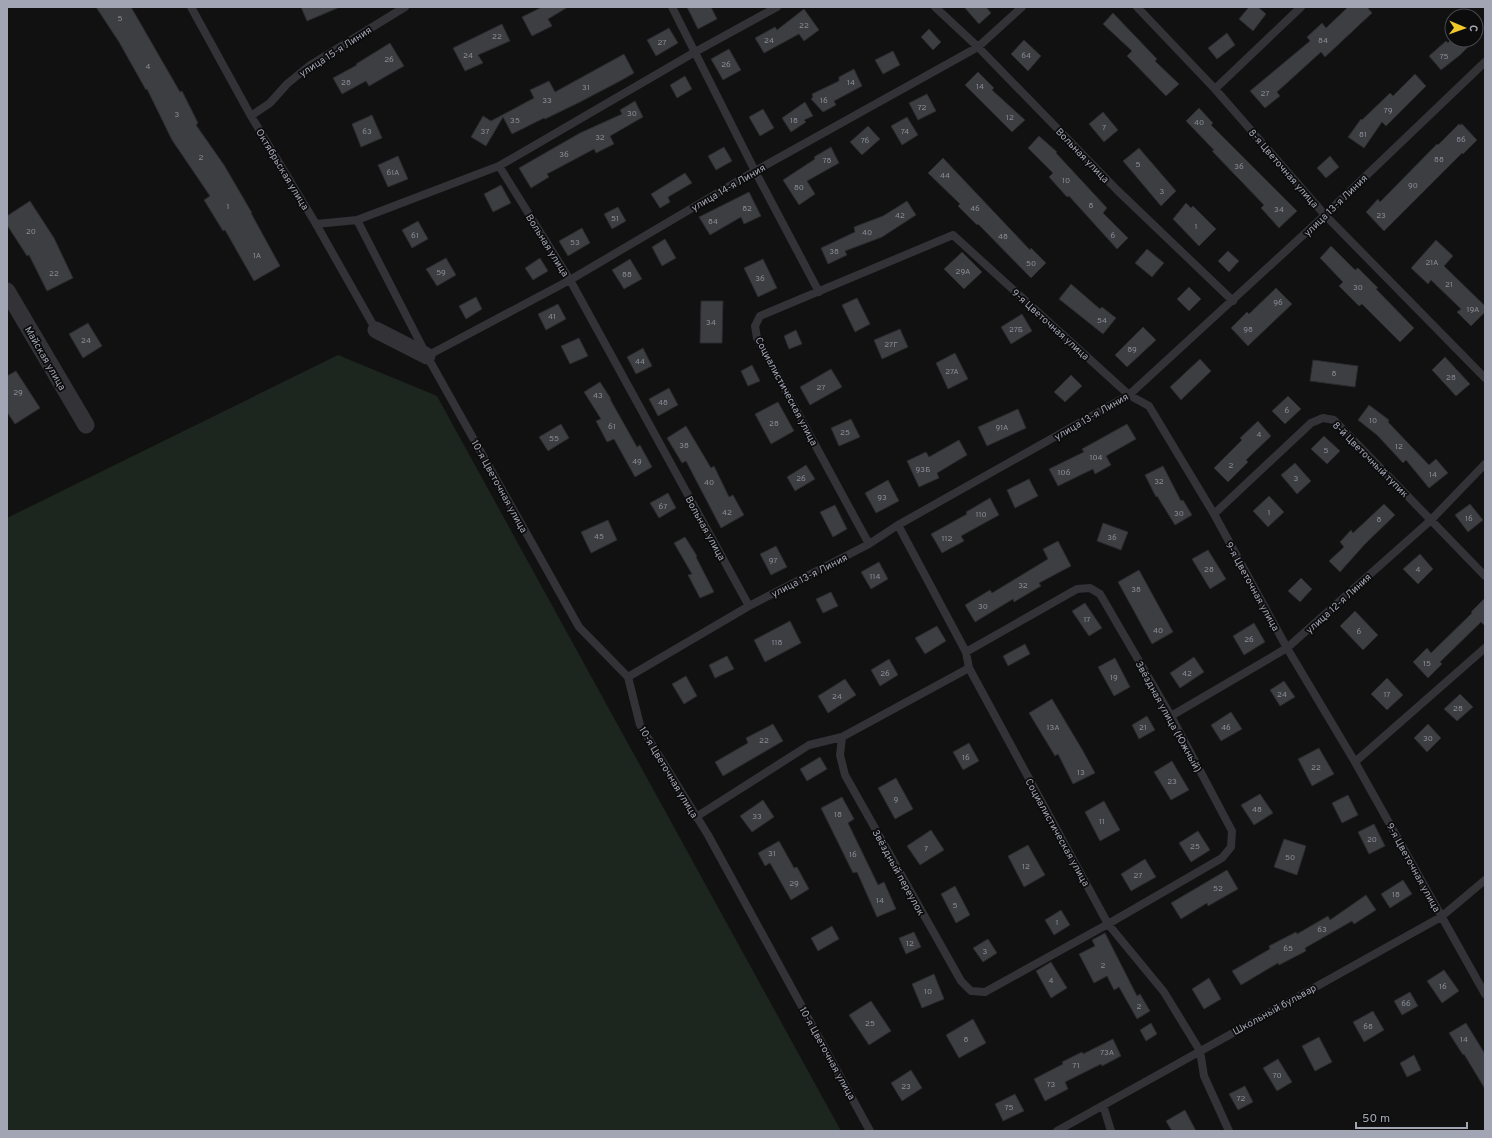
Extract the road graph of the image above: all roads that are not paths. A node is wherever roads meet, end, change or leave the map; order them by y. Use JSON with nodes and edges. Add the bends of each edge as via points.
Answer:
{"nodes":[{"id":1,"x":192,"y":7,"type":"edge"},
{"id":2,"x":405,"y":7,"type":"edge"},
{"id":3,"x":672,"y":7,"type":"edge"},
{"id":4,"x":777,"y":7,"type":"edge"},
{"id":5,"x":935,"y":7,"type":"edge"},
{"id":6,"x":1022,"y":7,"type":"edge"},
{"id":7,"x":1137,"y":7,"type":"edge"},
{"id":8,"x":1301,"y":7,"type":"edge"},
{"id":9,"x":978,"y":47,"type":"junction"},
{"id":10,"x":695,"y":52,"type":"junction"},
{"id":11,"x":1485,"y":62,"type":"edge"},
{"id":12,"x":1215,"y":89,"type":"junction"},
{"id":13,"x":251,"y":116,"type":"junction"},
{"id":14,"x":499,"y":166,"type":"junction"},
{"id":15,"x":755,"y":171,"type":"junction"},
{"id":16,"x":1325,"y":215,"type":"junction"},
{"id":17,"x":357,"y":220,"type":"junction"},
{"id":18,"x":316,"y":224,"type":"junction"},
{"id":19,"x":953,"y":235,"type":"joint"},
{"id":20,"x":570,"y":280,"type":"junction"},
{"id":21,"x":7,"y":291,"type":"edge"},
{"id":22,"x":820,"y":292,"type":"junction"},
{"id":23,"x":1233,"y":301,"type":"junction"},
{"id":24,"x":376,"y":330,"type":"joint"},
{"id":25,"x":427,"y":356,"type":"junction"},
{"id":26,"x":1485,"y":378,"type":"edge"},
{"id":27,"x":1129,"y":395,"type":"junction"},
{"id":28,"x":86,"y":425,"type":"dead end"},
{"id":29,"x":1485,"y":464,"type":"edge"},
{"id":30,"x":1214,"y":514,"type":"junction"},
{"id":31,"x":1431,"y":520,"type":"junction"},
{"id":32,"x":898,"y":525,"type":"junction"},
{"id":33,"x":869,"y":544,"type":"junction"},
{"id":34,"x":1485,"y":576,"type":"edge"},
{"id":35,"x":749,"y":606,"type":"junction"},
{"id":36,"x":1287,"y":648,"type":"junction"},
{"id":37,"x":1485,"y":648,"type":"edge"},
{"id":38,"x":966,"y":652,"type":"junction"},
{"id":39,"x":969,"y":668,"type":"junction"},
{"id":40,"x":628,"y":677,"type":"junction"},
{"id":41,"x":1171,"y":716,"type":"junction"},
{"id":42,"x":842,"y":737,"type":"junction"},
{"id":43,"x":1355,"y":762,"type":"junction"},
{"id":44,"x":696,"y":816,"type":"junction"},
{"id":45,"x":1483,"y":885,"type":"edge"},
{"id":46,"x":1441,"y":917,"type":"junction"},
{"id":47,"x":1108,"y":924,"type":"junction"},
{"id":48,"x":1485,"y":994,"type":"edge"},
{"id":49,"x":1200,"y":1051,"type":"junction"},
{"id":50,"x":1103,"y":1105,"type":"junction"},
{"id":51,"x":870,"y":1131,"type":"edge"},
{"id":52,"x":1057,"y":1131,"type":"edge"},
{"id":53,"x":1111,"y":1131,"type":"edge"},
{"id":54,"x":1229,"y":1131,"type":"edge"}],
"edges":[{"from":1,"to":13,"type":"lane","name":"Октябрьская улица"},
{"from":2,"to":13,"type":"lane","name":"улица 15-я Линия","via":[[309,66],[287,84],[270,103]]},
{"from":3,"to":10,"type":"lane"},
{"from":4,"to":10,"type":"lane"},
{"from":5,"to":9,"type":"lane","name":"Вольная улица"},
{"from":6,"to":9,"type":"lane","name":"улица 14-я Линия"},
{"from":7,"to":12,"type":"lane","name":"8-я Цветочная улица"},
{"from":8,"to":12,"type":"lane"},
{"from":9,"to":15,"type":"lane","name":"улица 14-я Линия"},
{"from":9,"to":23,"type":"lane","name":"Вольная улица","via":[[1117,190]]},
{"from":10,"to":14,"type":"lane"},
{"from":10,"to":15,"type":"lane"},
{"from":11,"to":16,"type":"lane","name":"улица 13-я Линия"},
{"from":12,"to":16,"type":"lane","name":"8-я Цветочная улица"},
{"from":13,"to":18,"type":"lane","name":"Октябрьская улица"},
{"from":14,"to":17,"type":"lane"},
{"from":14,"to":20,"type":"lane","name":"Вольная улица"},
{"from":15,"to":20,"type":"lane","name":"улица 14-я Линия"},
{"from":15,"to":22,"type":"lane"},
{"from":16,"to":23,"type":"lane","name":"улица 13-я Линия"},
{"from":16,"to":26,"type":"lane","name":"8-я Цветочная улица"},
{"from":17,"to":18,"type":"lane"},
{"from":17,"to":25,"type":"lane","name":"10-я Цветочная улица"},
{"from":18,"to":24,"type":"lane","name":"Октябрьская улица"},
{"from":19,"to":22,"type":"lane","name":"Социалистическая улица"},
{"from":19,"to":27,"type":"lane","name":"9-я Цветочная улица"},
{"from":20,"to":25,"type":"lane","name":"улица 14-я Линия"},
{"from":20,"to":35,"type":"lane","name":"Вольная улица"},
{"from":21,"to":28,"type":"street","name":"Майская улица"},
{"from":22,"to":33,"type":"lane","name":"Социалистическая улица","via":[[760,316],[755,326],[757,338]]},
{"from":23,"to":27,"type":"lane","name":"улица 13-я Линия"},
{"from":24,"to":25,"type":"street"},
{"from":25,"to":40,"type":"lane","name":"10-я Цветочная улица","via":[[579,626]]},
{"from":27,"to":30,"type":"lane","name":"9-я Цветочная улица","via":[[1149,406]]},
{"from":27,"to":32,"type":"lane","name":"улица 13-я Линия"},
{"from":29,"to":31,"type":"lane","name":"улица 12-я Линия"},
{"from":30,"to":31,"type":"lane","name":"8-й Цветочный тупик","via":[[1311,423],[1323,418],[1334,420]]},
{"from":30,"to":36,"type":"lane","name":"9-я Цветочная улица"},
{"from":31,"to":34,"type":"lane","name":"8-й Цветочный тупик"},
{"from":31,"to":36,"type":"lane","name":"улица 12-я Линия"},
{"from":32,"to":33,"type":"lane","name":"улица 13-я Линия"},
{"from":32,"to":38,"type":"lane","name":"Социалистическая улица"},
{"from":33,"to":35,"type":"lane","name":"улица 13-я Линия"},
{"from":35,"to":40,"type":"lane","name":"улица 13-я Линия"},
{"from":36,"to":41,"type":"lane","name":"улица 12-я Линия"},
{"from":36,"to":43,"type":"lane","name":"9-я Цветочная улица"},
{"from":37,"to":43,"type":"lane"},
{"from":38,"to":39,"type":"lane","name":"Социалистическая улица"},
{"from":38,"to":41,"type":"lane","name":"Звёздная улица (Южный)","via":[[1077,589],[1090,588],[1100,594]]},
{"from":39,"to":42,"type":"lane"},
{"from":39,"to":47,"type":"lane","name":"Социалистическая улица"},
{"from":40,"to":44,"type":"lane","name":"10-я Цветочная улица","via":[[640,725]]},
{"from":41,"to":47,"type":"lane","name":"Звёздная улица (Южный)","via":[[1232,831],[1231,847],[1222,858]]},
{"from":42,"to":44,"type":"lane","via":[[809,745]]},
{"from":42,"to":47,"type":"lane","name":"Звёздный переулок","via":[[840,755],[845,775],[961,982],[972,991],[985,992]]},
{"from":43,"to":46,"type":"lane","name":"9-я Цветочная улица"},
{"from":44,"to":51,"type":"lane","name":"10-я Цветочная улица"},
{"from":45,"to":46,"type":"lane","name":"Школьный бульвар"},
{"from":46,"to":48,"type":"lane","name":"9-я Цветочная улица"},
{"from":46,"to":49,"type":"lane","name":"Школьный бульвар"},
{"from":47,"to":49,"type":"lane","name":"Социалистическая улица","via":[[1164,992]]},
{"from":49,"to":50,"type":"lane","name":"Школьный бульвар"},
{"from":49,"to":54,"type":"lane","name":"Социалистическая улица","via":[[1204,1076]]},
{"from":50,"to":52,"type":"lane","name":"Школьный бульвар"},
{"from":50,"to":53,"type":"lane"}]}
